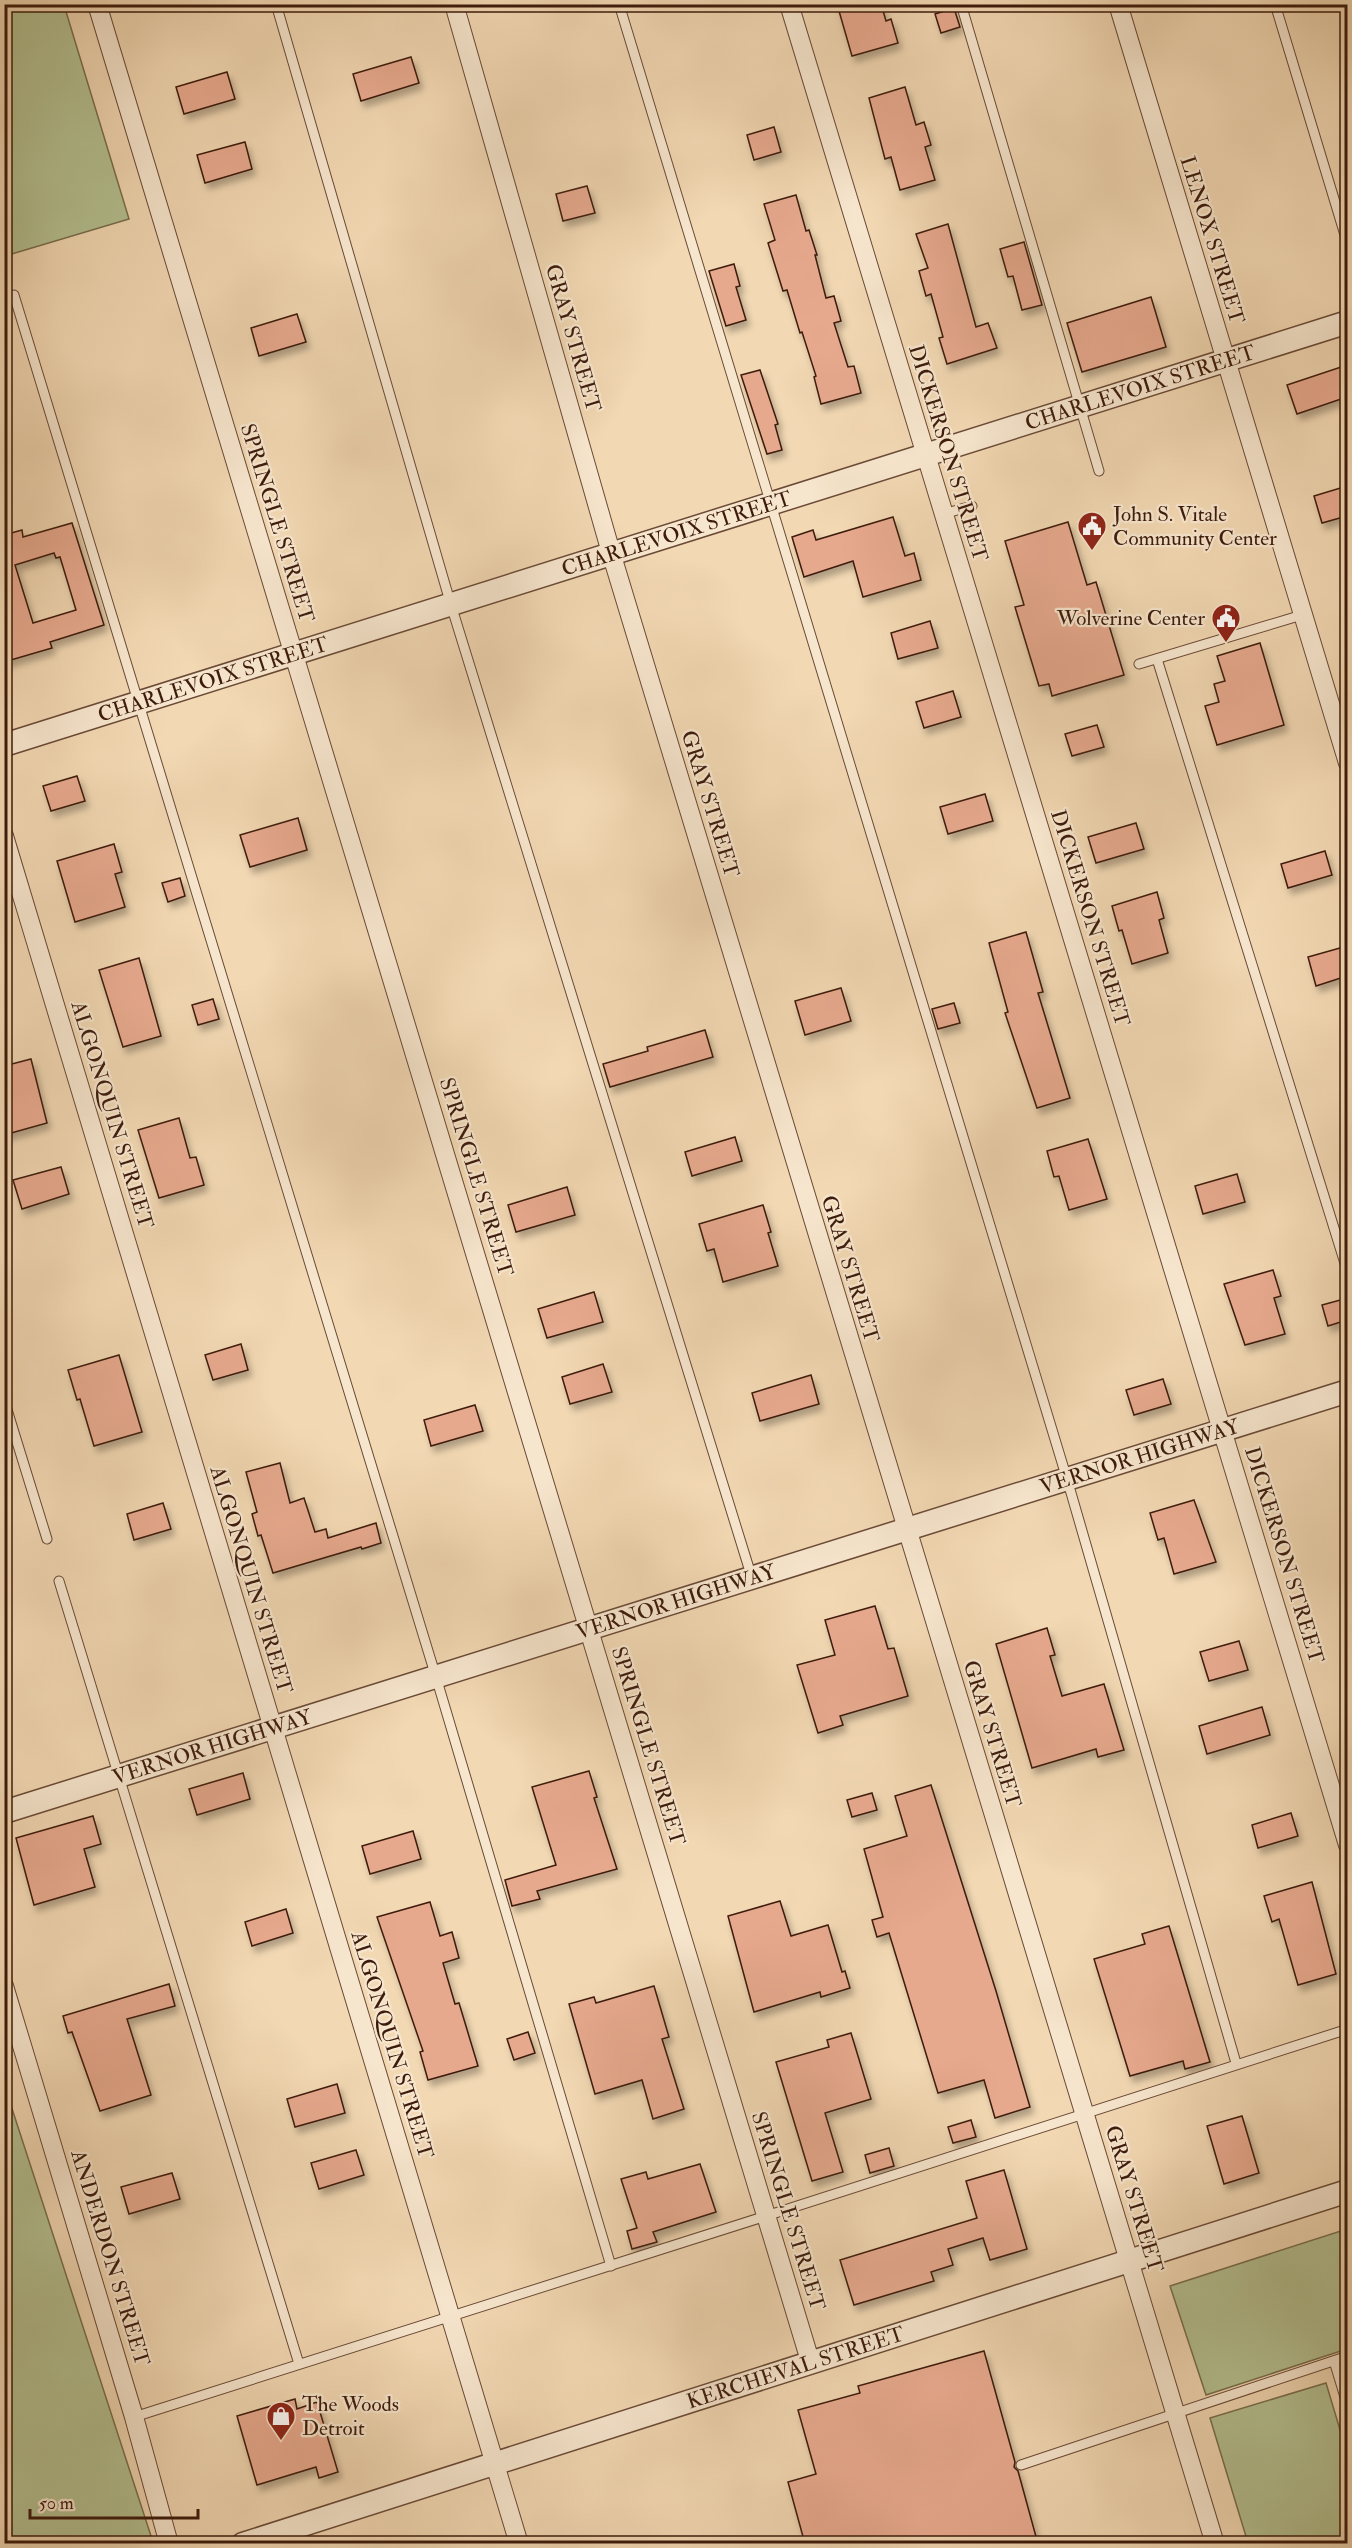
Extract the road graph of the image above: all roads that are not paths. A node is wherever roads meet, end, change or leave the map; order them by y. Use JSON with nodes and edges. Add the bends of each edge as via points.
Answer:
{"nodes":[{"id":1,"x":97,"y":4,"type":"edge"},
{"id":2,"x":276,"y":4,"type":"edge"},
{"id":3,"x":454,"y":4,"type":"edge"},
{"id":4,"x":619,"y":4,"type":"edge"},
{"id":5,"x":789,"y":4,"type":"edge"},
{"id":6,"x":961,"y":4,"type":"edge"},
{"id":7,"x":1118,"y":4,"type":"edge"},
{"id":8,"x":1275,"y":4,"type":"edge"},
{"id":9,"x":1347,"y":245,"type":"edge"},
{"id":10,"x":14,"y":295,"type":"dead end"},
{"id":11,"x":1347,"y":322,"type":"edge"},
{"id":12,"x":1225,"y":361,"type":"junction"},
{"id":13,"x":1082,"y":406,"type":"junction"},
{"id":14,"x":925,"y":456,"type":"junction"},
{"id":15,"x":1099,"y":471,"type":"dead end"},
{"id":16,"x":771,"y":504,"type":"junction"},
{"id":17,"x":972,"y":506,"type":"dead end"},
{"id":18,"x":943,"y":514,"type":"junction"},
{"id":19,"x":612,"y":556,"type":"junction"},
{"id":20,"x":451,"y":605,"type":"junction"},
{"id":21,"x":1302,"y":615,"type":"junction"},
{"id":22,"x":293,"y":654,"type":"junction"},
{"id":23,"x":1157,"y":659,"type":"junction"},
{"id":24,"x":1138,"y":664,"type":"dead end"},
{"id":25,"x":138,"y":703,"type":"junction"},
{"id":26,"x":4,"y":745,"type":"edge"},
{"id":27,"x":1347,"y":763,"type":"edge"},
{"id":28,"x":4,"y":836,"type":"edge"},
{"id":29,"x":1347,"y":1273,"type":"edge"},
{"id":30,"x":1347,"y":1391,"type":"edge"},
{"id":31,"x":4,"y":1400,"type":"edge"},
{"id":32,"x":1223,"y":1429,"type":"junction"},
{"id":33,"x":1067,"y":1479,"type":"junction"},
{"id":34,"x":905,"y":1530,"type":"junction"},
{"id":35,"x":47,"y":1539,"type":"dead end"},
{"id":36,"x":752,"y":1578,"type":"junction"},
{"id":37,"x":59,"y":1581,"type":"dead end"},
{"id":38,"x":589,"y":1629,"type":"junction"},
{"id":39,"x":436,"y":1677,"type":"junction"},
{"id":40,"x":272,"y":1728,"type":"junction"},
{"id":41,"x":118,"y":1776,"type":"junction"},
{"id":42,"x":4,"y":1812,"type":"edge"},
{"id":43,"x":1347,"y":1845,"type":"edge"},
{"id":44,"x":4,"y":1986,"type":"edge"},
{"id":45,"x":1347,"y":2029,"type":"edge"},
{"id":46,"x":1236,"y":2063,"type":"junction"},
{"id":47,"x":1086,"y":2114,"type":"junction"},
{"id":48,"x":1347,"y":2192,"type":"edge"},
{"id":49,"x":766,"y":2216,"type":"junction"},
{"id":50,"x":1130,"y":2261,"type":"junction"},
{"id":51,"x":611,"y":2266,"type":"junction"},
{"id":52,"x":451,"y":2317,"type":"junction"},
{"id":53,"x":1347,"y":2356,"type":"edge"},
{"id":54,"x":1334,"y":2361,"type":"junction"},
{"id":55,"x":299,"y":2364,"type":"junction"},
{"id":56,"x":811,"y":2364,"type":"junction"},
{"id":57,"x":1347,"y":2407,"type":"edge"},
{"id":58,"x":1176,"y":2413,"type":"junction"},
{"id":59,"x":135,"y":2416,"type":"junction"},
{"id":60,"x":495,"y":2463,"type":"junction"},
{"id":61,"x":1020,"y":2465,"type":"dead end"},
{"id":62,"x":169,"y":2544,"type":"edge"},
{"id":63,"x":243,"y":2544,"type":"edge"},
{"id":64,"x":519,"y":2544,"type":"edge"},
{"id":65,"x":1215,"y":2544,"type":"edge"}],
"edges":[{"from":1,"to":22,"type":"street","name":"SPRINGLE STREET"},
{"from":2,"to":20,"type":"lane"},
{"from":3,"to":19,"type":"street","name":"GRAY STREET"},
{"from":4,"to":16,"type":"lane"},
{"from":5,"to":14,"type":"street","name":"DICKERSON STREET"},
{"from":6,"to":13,"type":"lane"},
{"from":7,"to":12,"type":"street","name":"LENOX STREET"},
{"from":8,"to":9,"type":"lane"},
{"from":10,"to":25,"type":"lane"},
{"from":11,"to":12,"type":"street","name":"CHARLEVOIX STREET"},
{"from":12,"to":13,"type":"street","name":"CHARLEVOIX STREET"},
{"from":12,"to":21,"type":"street","name":"LENOX STREET"},
{"from":13,"to":14,"type":"street","name":"CHARLEVOIX STREET"},
{"from":13,"to":15,"type":"lane"},
{"from":14,"to":16,"type":"street","name":"CHARLEVOIX STREET"},
{"from":14,"to":18,"type":"street","name":"DICKERSON STREET"},
{"from":16,"to":19,"type":"street","name":"CHARLEVOIX STREET"},
{"from":16,"to":33,"type":"lane"},
{"from":17,"to":18,"type":"lane"},
{"from":18,"to":32,"type":"street","name":"DICKERSON STREET"},
{"from":19,"to":20,"type":"street","name":"CHARLEVOIX STREET"},
{"from":19,"to":34,"type":"street","name":"GRAY STREET"},
{"from":20,"to":22,"type":"street","name":"CHARLEVOIX STREET"},
{"from":20,"to":36,"type":"lane"},
{"from":21,"to":23,"type":"lane","via":[[1229,632]]},
{"from":21,"to":27,"type":"street","name":"LENOX STREET"},
{"from":22,"to":25,"type":"street","name":"CHARLEVOIX STREET"},
{"from":22,"to":38,"type":"street","name":"SPRINGLE STREET"},
{"from":23,"to":24,"type":"lane"},
{"from":23,"to":29,"type":"lane"},
{"from":25,"to":26,"type":"street","name":"CHARLEVOIX STREET"},
{"from":25,"to":39,"type":"lane"},
{"from":28,"to":40,"type":"street","name":"ALGONQUIN STREET"},
{"from":30,"to":32,"type":"street","name":"VERNOR HIGHWAY"},
{"from":31,"to":35,"type":"lane"},
{"from":32,"to":33,"type":"street","name":"VERNOR HIGHWAY"},
{"from":32,"to":43,"type":"street","name":"DICKERSON STREET"},
{"from":33,"to":34,"type":"street","name":"VERNOR HIGHWAY"},
{"from":33,"to":46,"type":"lane"},
{"from":34,"to":36,"type":"street","name":"VERNOR HIGHWAY"},
{"from":34,"to":47,"type":"street","name":"GRAY STREET"},
{"from":36,"to":38,"type":"street","name":"VERNOR HIGHWAY"},
{"from":37,"to":41,"type":"lane"},
{"from":38,"to":39,"type":"street","name":"VERNOR HIGHWAY"},
{"from":38,"to":49,"type":"street","name":"SPRINGLE STREET"},
{"from":39,"to":40,"type":"street","name":"VERNOR HIGHWAY"},
{"from":39,"to":51,"type":"lane"},
{"from":40,"to":41,"type":"street","name":"VERNOR HIGHWAY"},
{"from":40,"to":52,"type":"street","name":"ALGONQUIN STREET"},
{"from":41,"to":42,"type":"street","name":"VERNOR HIGHWAY"},
{"from":41,"to":55,"type":"lane"},
{"from":44,"to":59,"type":"street","name":"ANDERDON STREET"},
{"from":45,"to":46,"type":"lane"},
{"from":46,"to":47,"type":"lane"},
{"from":47,"to":49,"type":"lane"},
{"from":47,"to":50,"type":"street","name":"GRAY STREET"},
{"from":48,"to":50,"type":"street","name":"KERCHEVAL STREET"},
{"from":49,"to":51,"type":"lane"},
{"from":49,"to":56,"type":"street","name":"SPRINGLE STREET"},
{"from":50,"to":56,"type":"street","name":"KERCHEVAL STREET"},
{"from":50,"to":58,"type":"street","name":"GRAY STREET"},
{"from":51,"to":52,"type":"lane"},
{"from":52,"to":55,"type":"lane"},
{"from":52,"to":60,"type":"street","name":"ALGONQUIN STREET"},
{"from":53,"to":54,"type":"lane"},
{"from":54,"to":57,"type":"lane"},
{"from":54,"to":58,"type":"lane"},
{"from":55,"to":59,"type":"lane"},
{"from":56,"to":60,"type":"street","name":"KERCHEVAL STREET"},
{"from":58,"to":61,"type":"lane"},
{"from":58,"to":65,"type":"street","name":"GRAY STREET"},
{"from":59,"to":62,"type":"street","name":"ANDERDON STREET"},
{"from":60,"to":63,"type":"street","name":"KERCHEVAL STREET"},
{"from":60,"to":64,"type":"street","name":"ALGONQUIN STREET"}]}
